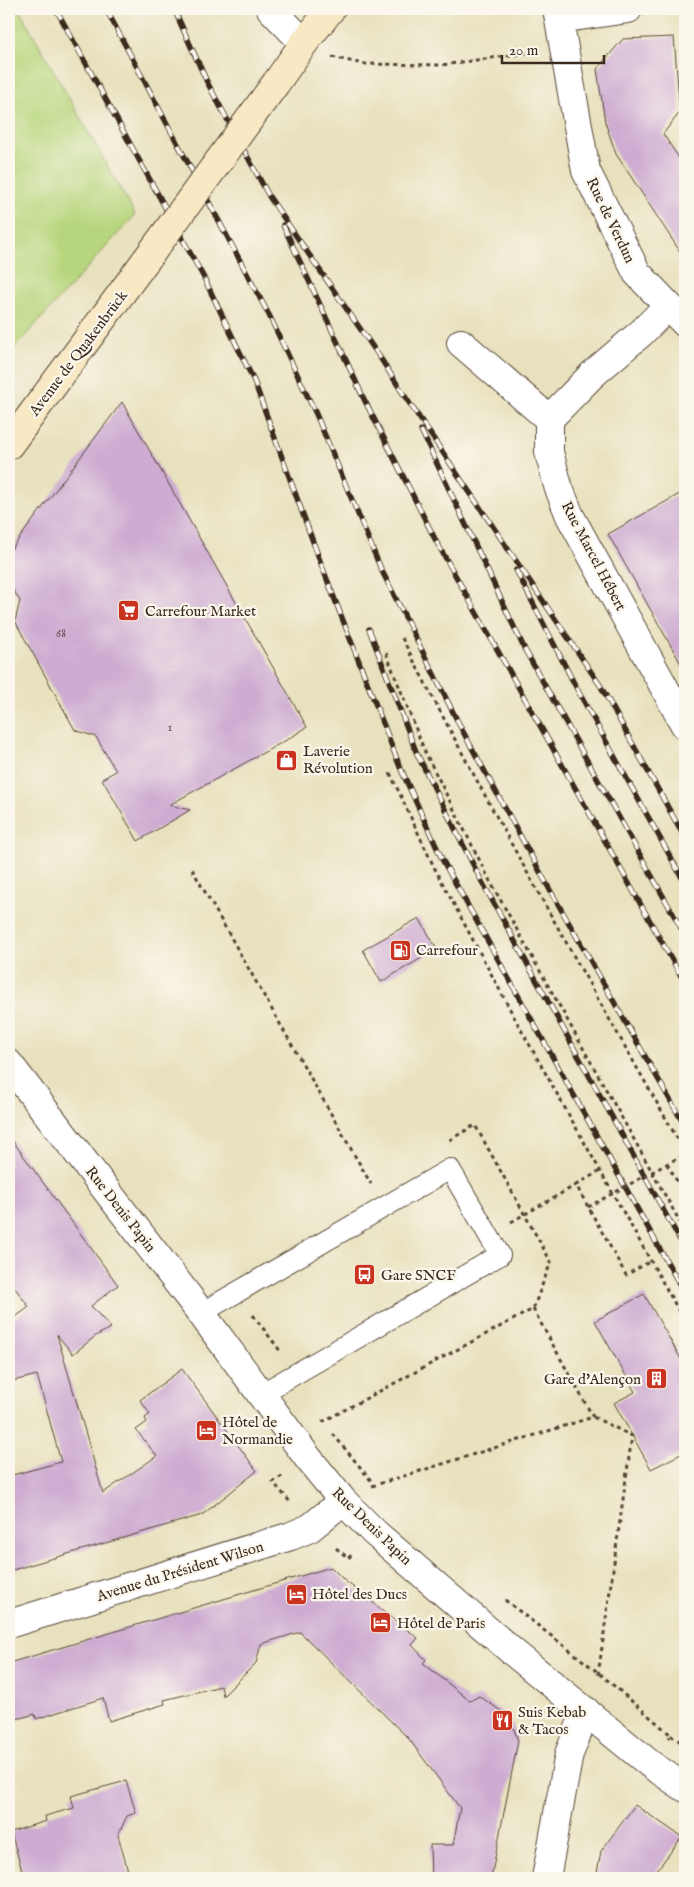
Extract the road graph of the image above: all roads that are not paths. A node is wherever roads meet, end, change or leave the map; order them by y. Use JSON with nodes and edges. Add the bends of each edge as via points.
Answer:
{"nodes":[{"id":1,"x":271,"y":9,"type":"edge"},
{"id":2,"x":331,"y":9,"type":"edge"},
{"id":3,"x":628,"y":9,"type":"edge"},
{"id":4,"x":558,"y":14,"type":"edge"},
{"id":5,"x":304,"y":43,"type":"junction"},
{"id":6,"x":677,"y":315,"type":"edge"},
{"id":7,"x":461,"y":342,"type":"dead end"},
{"id":8,"x":549,"y":419,"type":"junction"},
{"id":9,"x":9,"y":445,"type":"edge"},
{"id":10,"x":685,"y":725,"type":"edge"},
{"id":11,"x":9,"y":1064,"type":"edge"},
{"id":12,"x":201,"y":1313,"type":"junction"},
{"id":13,"x":261,"y":1394,"type":"junction"},
{"id":14,"x":342,"y":1501,"type":"junction"},
{"id":15,"x":9,"y":1624,"type":"edge"},
{"id":16,"x":586,"y":1711,"type":"junction"},
{"id":17,"x":685,"y":1788,"type":"edge"},
{"id":18,"x":546,"y":1878,"type":"edge"}],
"edges":[{"from":1,"to":5,"type":"street"},
{"from":2,"to":5,"type":"main road"},
{"from":3,"to":4,"type":"street"},
{"from":4,"to":6,"type":"street","name":"Rue de Verdun","via":[[586,171],[637,273]]},
{"from":5,"to":9,"type":"main road","name":"Avenue de Quakenbrück","bridge":true},
{"from":6,"to":8,"type":"street","via":[[641,333],[593,374]]},
{"from":7,"to":8,"type":"street"},
{"from":8,"to":10,"type":"street","name":"Rue Marcel Hébert","via":[[549,452],[570,516]]},
{"from":11,"to":12,"type":"street","name":"Rue Denis Papin"},
{"from":12,"to":13,"type":"street","name":"Rue Denis Papin"},
{"from":12,"to":13,"type":"lane","via":[[450,1169],[500,1255]]},
{"from":13,"to":14,"type":"street","name":"Rue Denis Papin"},
{"from":14,"to":15,"type":"street","name":"Avenue du Président Wilson","via":[[310,1528],[291,1536]]},
{"from":14,"to":16,"type":"street","name":"Rue Denis Papin","via":[[506,1647]]},
{"from":16,"to":17,"type":"street","name":"Rue Denis Papin","via":[[650,1764]]},
{"from":16,"to":18,"type":"street","via":[[569,1754]]}]}
